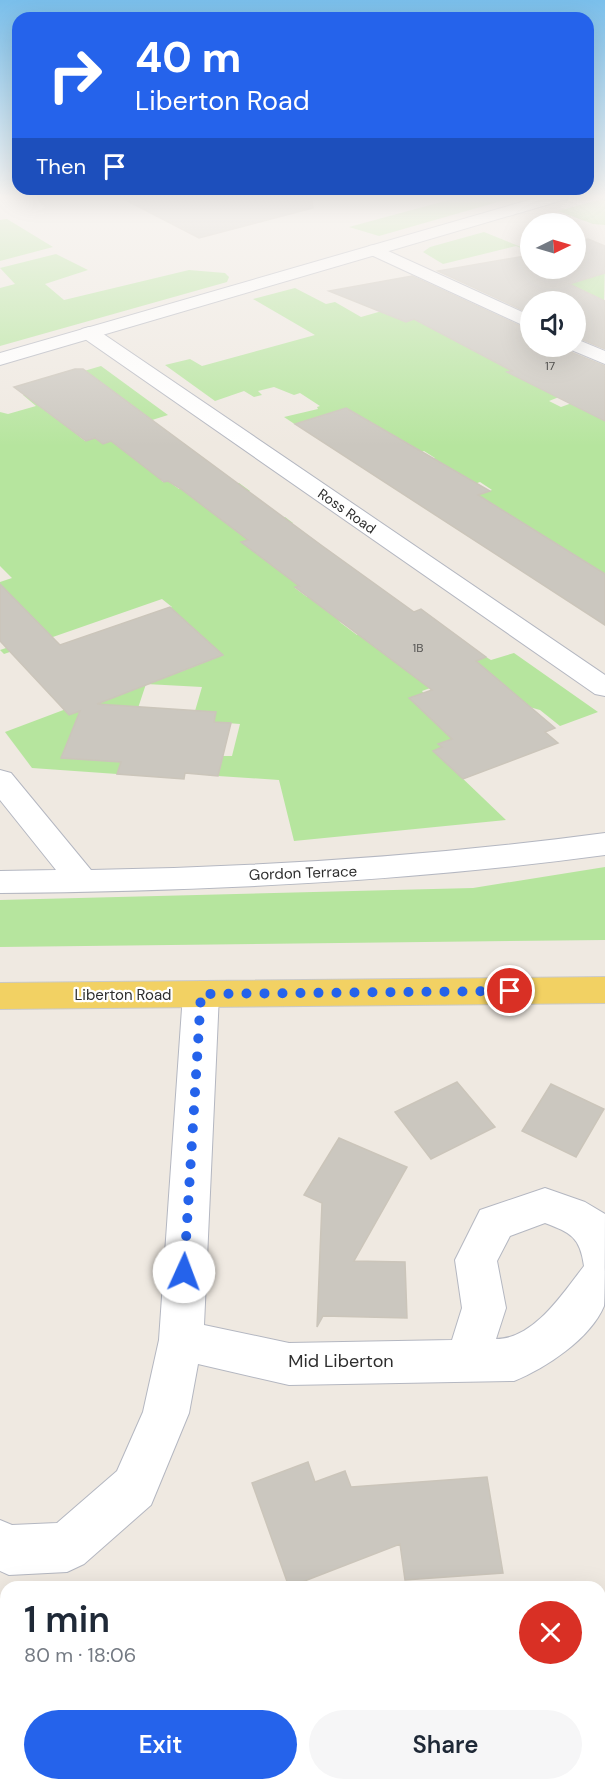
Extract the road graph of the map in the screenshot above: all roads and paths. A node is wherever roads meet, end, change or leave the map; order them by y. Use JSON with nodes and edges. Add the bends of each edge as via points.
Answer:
{"nodes":[{"id":1,"x":277,"y":279,"type":"edge"},
{"id":2,"x":436,"y":279,"type":"edge"},
{"id":3,"x":520,"y":318,"type":"edge"},
{"id":4,"x":89,"y":333,"type":"junction"},
{"id":5,"x":586,"y":349,"type":"edge"},
{"id":6,"x":605,"y":358,"type":"edge"},
{"id":7,"x":0,"y":359,"type":"edge"},
{"id":8,"x":605,"y":688,"type":"edge"},
{"id":9,"x":0,"y":780,"type":"edge"},
{"id":10,"x":605,"y":844,"type":"edge"},
{"id":11,"x":0,"y":882,"type":"edge"},
{"id":12,"x":83,"y":882,"type":"junction"},
{"id":13,"x":605,"y":990,"type":"edge"},
{"id":14,"x":201,"y":994,"type":"junction"},
{"id":15,"x":0,"y":996,"type":"edge"},
{"id":16,"x":605,"y":1266,"type":"edge"},
{"id":17,"x":605,"y":1271,"type":"edge"},
{"id":18,"x":181,"y":1340,"type":"junction"},
{"id":19,"x":468,"y":1360,"type":"junction"},
{"id":20,"x":0,"y":1545,"type":"edge"}],
"edges":[{"from":1,"to":4,"type":"street"},
{"from":2,"to":3,"type":"street"},
{"from":4,"to":7,"type":"street"},
{"from":4,"to":8,"type":"street","name":"Ross Road"},
{"from":5,"to":6,"type":"street"},
{"from":9,"to":12,"type":"street"},
{"from":10,"to":12,"type":"street","name":"Gordon Terrace","via":[[408,868]]},
{"from":11,"to":12,"type":"street","name":"Gordon Terrace"},
{"from":13,"to":14,"type":"main road","name":"Liberton Road"},
{"from":14,"to":15,"type":"main road","name":"Liberton Road"},
{"from":14,"to":18,"type":"street"},
{"from":16,"to":19,"type":"street","via":[[602,1240],[584,1220],[544,1204],[495,1223],[476,1260],[484,1308]]},
{"from":17,"to":19,"type":"street","name":"Mid Liberton","via":[[562,1329],[514,1360]]},
{"from":18,"to":19,"type":"street","name":"Mid Liberton","via":[[289,1364]]},
{"from":18,"to":20,"type":"street","via":[[166,1413],[134,1488],[67,1547],[9,1550]]}]}
